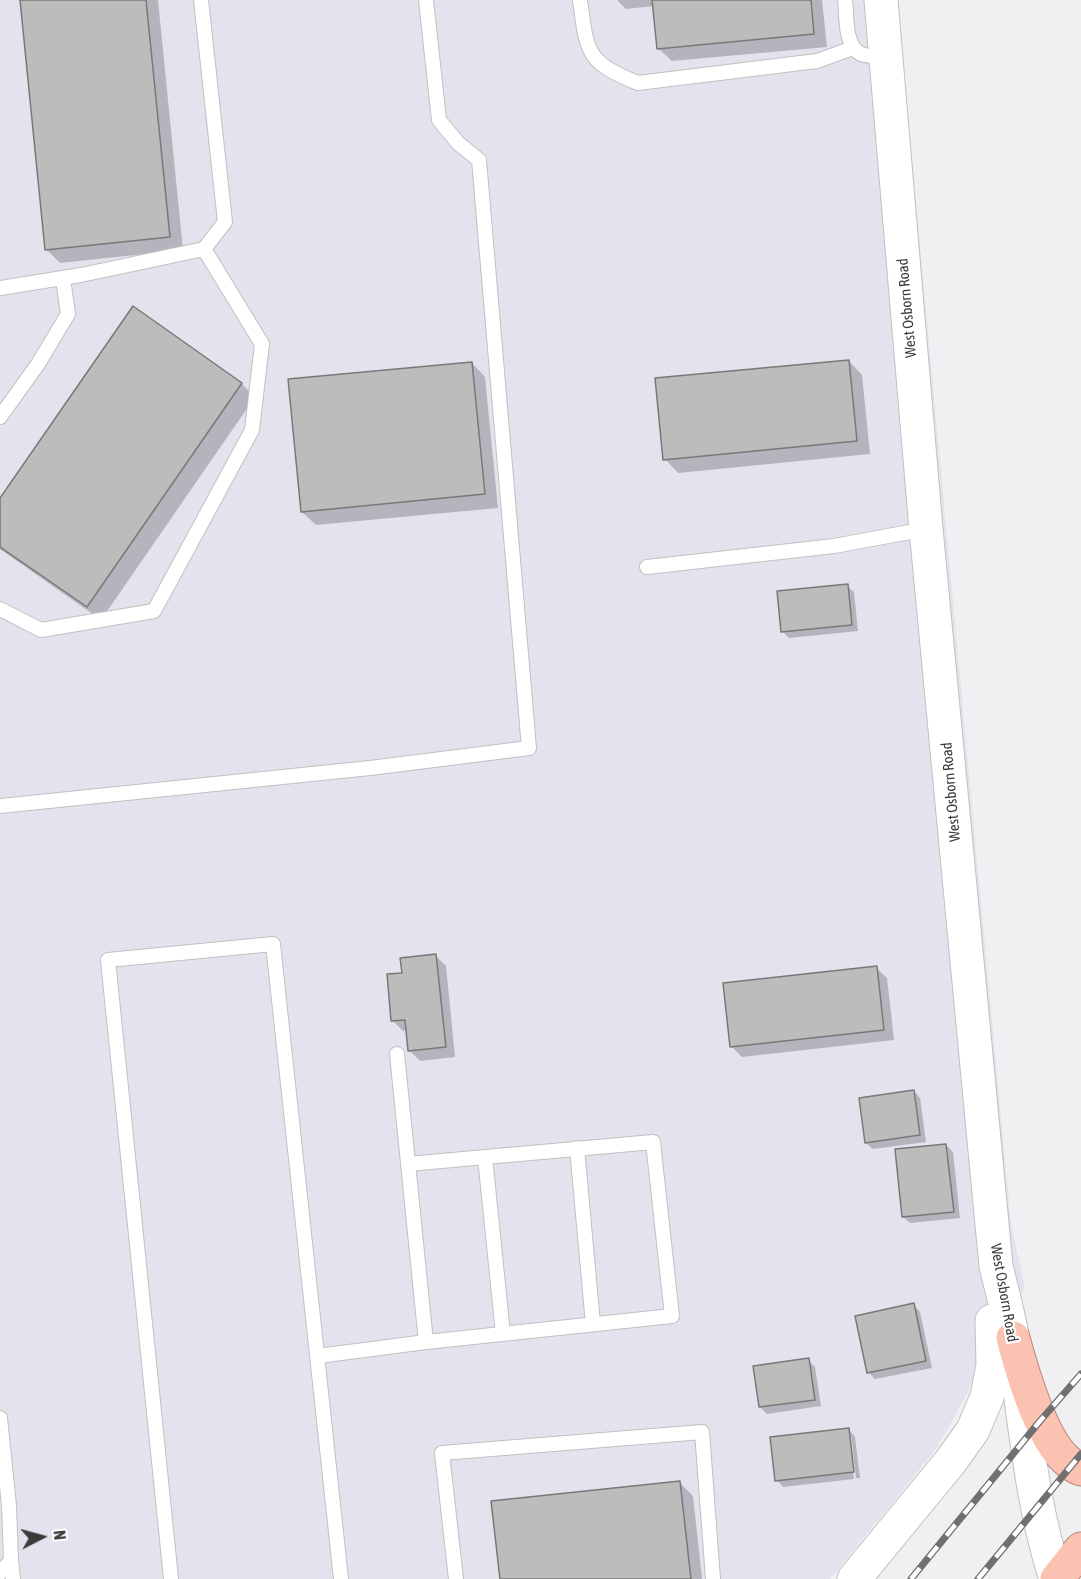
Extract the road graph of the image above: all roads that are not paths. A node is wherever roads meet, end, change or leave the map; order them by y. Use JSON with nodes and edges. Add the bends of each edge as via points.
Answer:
{"nodes":[{"id":1,"x":201,"y":0,"type":"edge"},
{"id":2,"x":426,"y":0,"type":"edge"},
{"id":3,"x":580,"y":0,"type":"edge"},
{"id":4,"x":845,"y":0,"type":"edge"},
{"id":5,"x":881,"y":0,"type":"edge"},
{"id":6,"x":853,"y":48,"type":"junction"},
{"id":7,"x":885,"y":56,"type":"junction"},
{"id":8,"x":204,"y":249,"type":"junction"},
{"id":9,"x":63,"y":279,"type":"junction"},
{"id":10,"x":0,"y":288,"type":"edge"},
{"id":11,"x":0,"y":417,"type":"edge"},
{"id":12,"x":926,"y":530,"type":"junction"},
{"id":13,"x":647,"y":567,"type":"dead end"},
{"id":14,"x":0,"y":609,"type":"edge"},
{"id":15,"x":0,"y":806,"type":"edge"},
{"id":16,"x":397,"y":1054,"type":"dead end"},
{"id":17,"x":577,"y":1148,"type":"junction"},
{"id":18,"x":485,"y":1157,"type":"junction"},
{"id":19,"x":408,"y":1164,"type":"junction"},
{"id":20,"x":996,"y":1266,"type":"junction"},
{"id":21,"x":593,"y":1324,"type":"junction"},
{"id":22,"x":503,"y":1334,"type":"junction"},
{"id":23,"x":1013,"y":1338,"type":"junction"},
{"id":24,"x":426,"y":1342,"type":"junction"},
{"id":25,"x":318,"y":1356,"type":"junction"},
{"id":26,"x":0,"y":1418,"type":"edge"},
{"id":27,"x":1081,"y":1469,"type":"edge"},
{"id":28,"x":1081,"y":1549,"type":"edge"},
{"id":29,"x":11,"y":1560,"type":"junction"},
{"id":30,"x":0,"y":1573,"type":"edge"},
{"id":31,"x":14,"y":1579,"type":"edge"},
{"id":32,"x":171,"y":1579,"type":"edge"},
{"id":33,"x":341,"y":1579,"type":"edge"},
{"id":34,"x":456,"y":1579,"type":"edge"},
{"id":35,"x":714,"y":1579,"type":"edge"},
{"id":36,"x":854,"y":1579,"type":"edge"},
{"id":37,"x":1056,"y":1579,"type":"edge"}],
"edges":[{"from":1,"to":8,"type":"lane","via":[[225,222]]},
{"from":2,"to":15,"type":"lane","via":[[439,120],[479,160],[529,748]]},
{"from":3,"to":6,"type":"lane","via":[[585,41],[598,63],[638,83],[817,61]]},
{"from":4,"to":6,"type":"lane"},
{"from":5,"to":7,"type":"street","name":"West Osborn Road"},
{"from":6,"to":7,"type":"lane","via":[[862,55]]},
{"from":7,"to":12,"type":"street","name":"West Osborn Road"},
{"from":8,"to":9,"type":"lane"},
{"from":8,"to":14,"type":"lane","via":[[262,344],[252,429],[154,611],[41,630]]},
{"from":9,"to":10,"type":"lane"},
{"from":9,"to":11,"type":"lane","via":[[68,314]]},
{"from":12,"to":13,"type":"lane","via":[[834,546]]},
{"from":12,"to":20,"type":"street","name":"West Osborn Road"},
{"from":16,"to":19,"type":"lane"},
{"from":17,"to":18,"type":"lane"},
{"from":17,"to":21,"type":"lane"},
{"from":17,"to":21,"type":"lane","via":[[653,1142],[672,1316]]},
{"from":18,"to":19,"type":"lane"},
{"from":18,"to":22,"type":"lane"},
{"from":19,"to":24,"type":"lane"},
{"from":20,"to":23,"type":"street","name":"West Osborn Road"},
{"from":20,"to":36,"type":"street","via":[[993,1366],[981,1414],[964,1445]]},
{"from":21,"to":22,"type":"lane"},
{"from":22,"to":24,"type":"lane"},
{"from":23,"to":27,"type":"highway","via":[[1040,1421],[1072,1465]]},
{"from":23,"to":37,"type":"street","name":"West Osborn Road","via":[[1037,1508]]},
{"from":24,"to":25,"type":"lane"},
{"from":25,"to":32,"type":"lane","via":[[273,944],[108,960]]},
{"from":25,"to":33,"type":"lane"},
{"from":26,"to":29,"type":"lane"},
{"from":28,"to":37,"type":"highway"},
{"from":29,"to":30,"type":"lane"},
{"from":29,"to":31,"type":"lane"},
{"from":34,"to":35,"type":"lane","via":[[442,1453],[702,1432]]}]}
